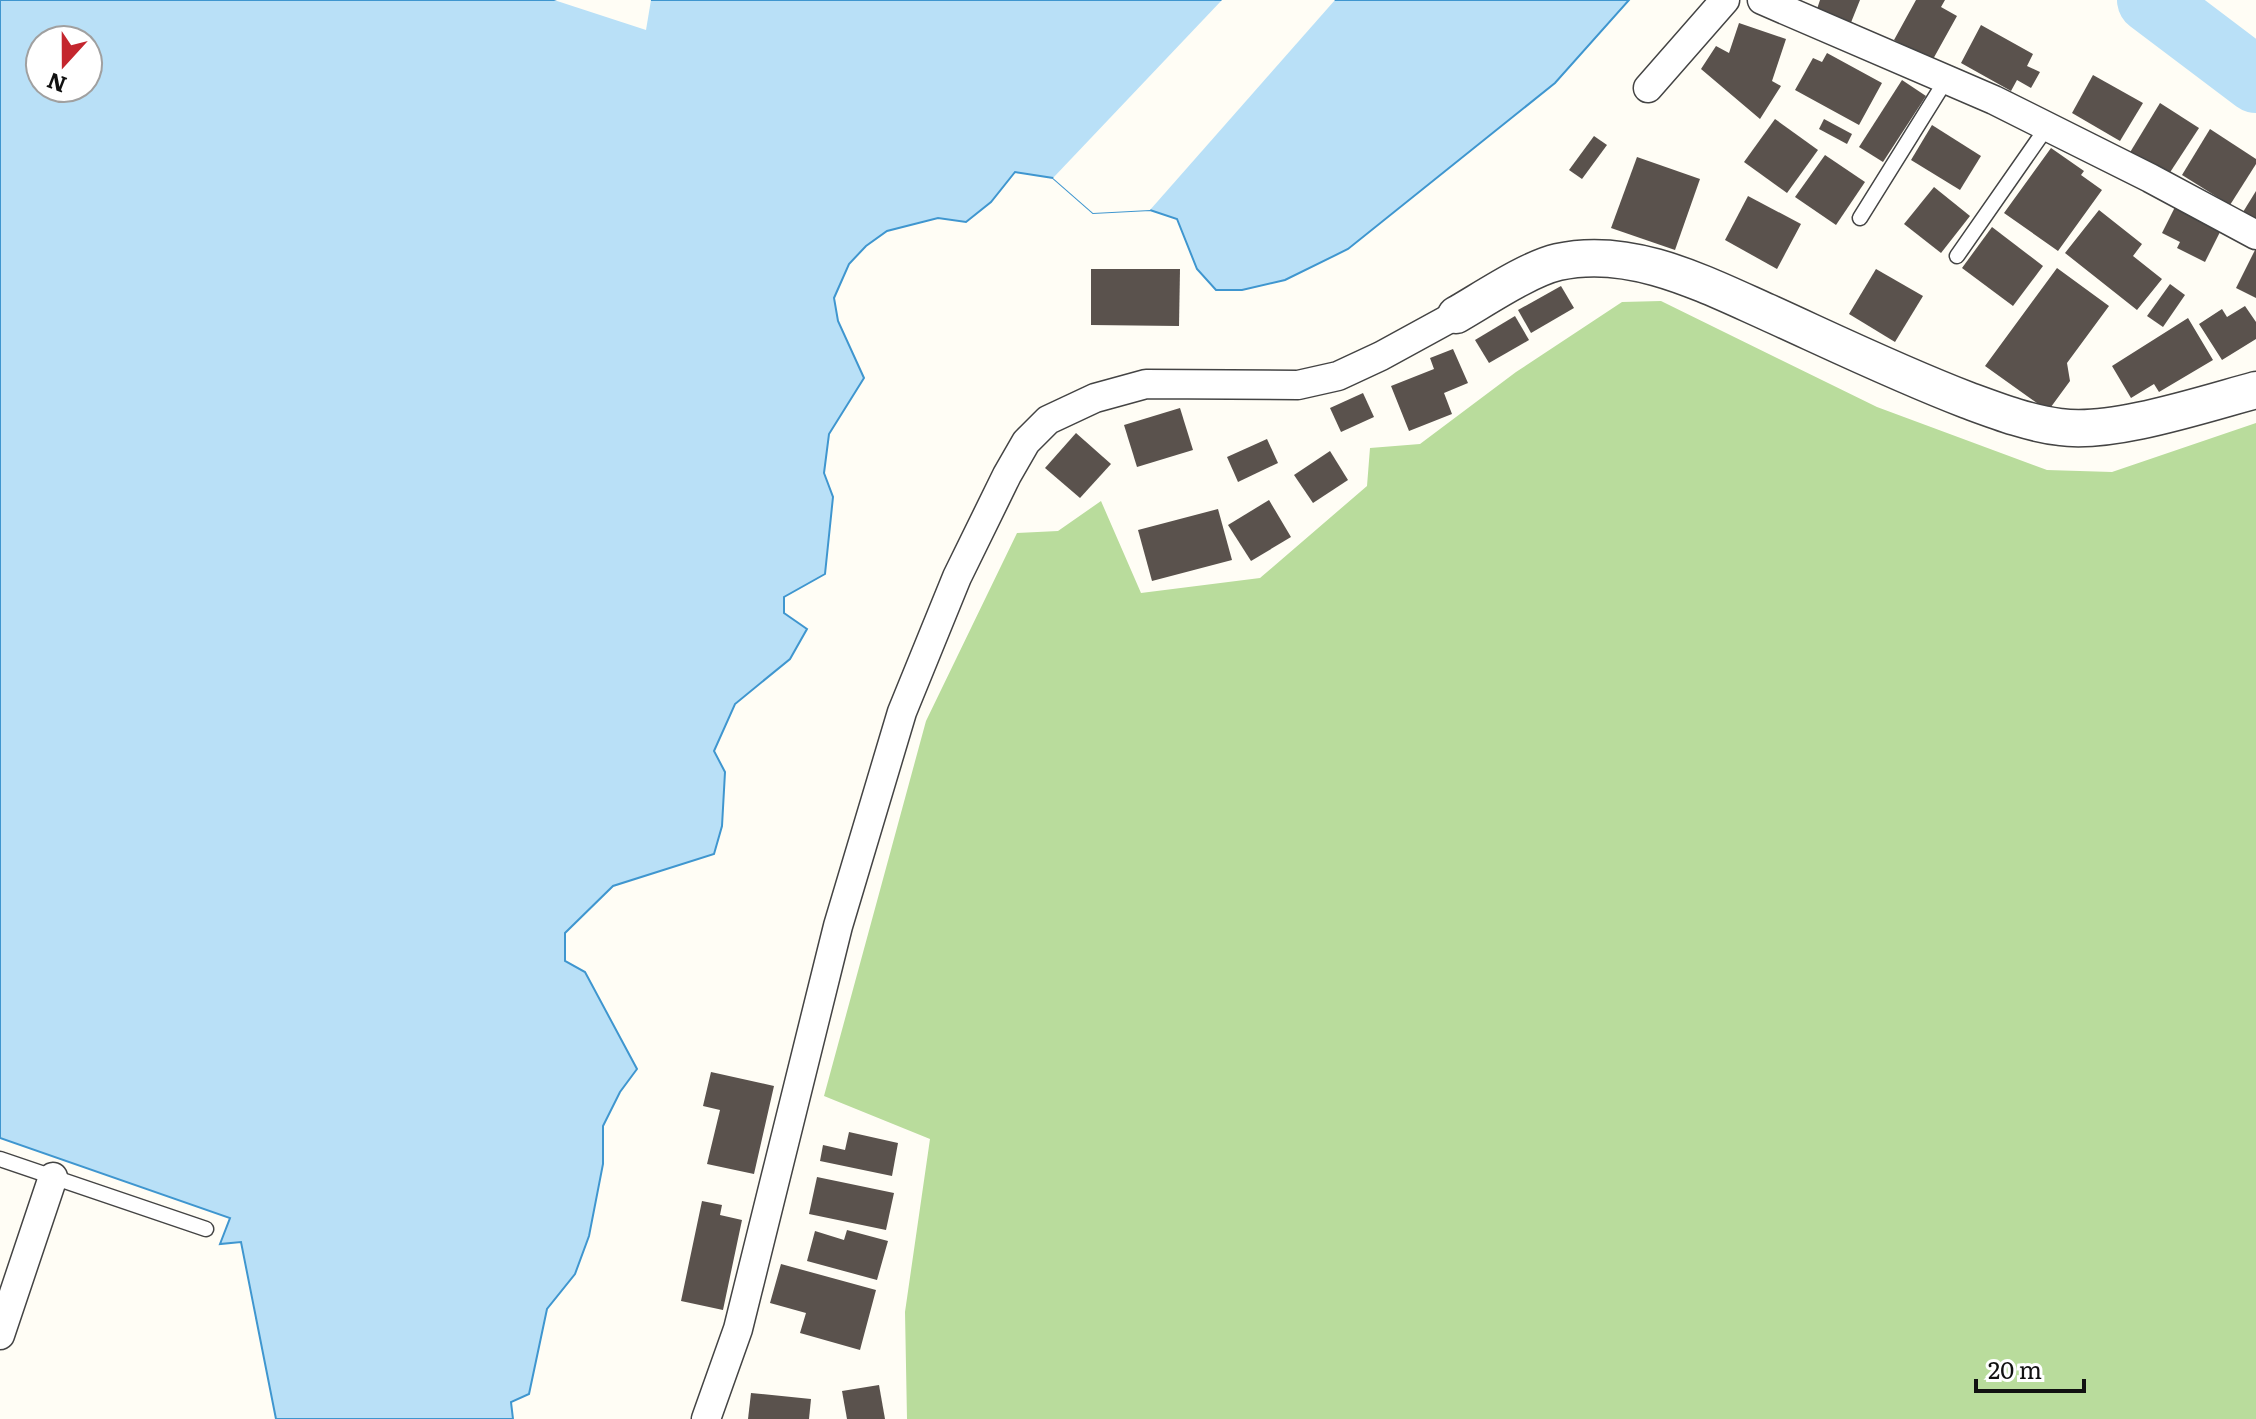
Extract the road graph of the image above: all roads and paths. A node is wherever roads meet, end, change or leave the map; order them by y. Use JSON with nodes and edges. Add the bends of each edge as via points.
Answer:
{"nodes":[{"id":1,"x":1725,"y":0,"type":"edge"},
{"id":2,"x":1762,"y":0,"type":"edge"},
{"id":3,"x":1946,"y":80,"type":"junction"},
{"id":4,"x":1648,"y":88,"type":"dead end"},
{"id":5,"x":2047,"y":127,"type":"junction"},
{"id":6,"x":1860,"y":218,"type":"dead end"},
{"id":7,"x":2256,"y":235,"type":"edge"},
{"id":8,"x":1957,"y":256,"type":"dead end"},
{"id":9,"x":1456,"y":315,"type":"joint"},
{"id":10,"x":2256,"y":390,"type":"edge"},
{"id":11,"x":0,"y":1159,"type":"edge"},
{"id":12,"x":53,"y":1177,"type":"junction"},
{"id":13,"x":206,"y":1229,"type":"dead end"},
{"id":14,"x":0,"y":1335,"type":"edge"},
{"id":15,"x":706,"y":1419,"type":"edge"}],
"edges":[{"from":1,"to":4,"type":"street"},
{"from":2,"to":3,"type":"street"},
{"from":3,"to":5,"type":"street"},
{"from":3,"to":6,"type":"lane"},
{"from":5,"to":7,"type":"street"},
{"from":5,"to":8,"type":"lane"},
{"from":9,"to":10,"type":"street","via":[[1556,263],[1595,258],[1639,262],[1720,291],[1922,383],[2014,417],[2062,428],[2139,420]]},
{"from":9,"to":15,"type":"street","via":[[1338,376],[1298,385],[1146,384],[1095,398],[1048,420],[1026,442],[957,577],[902,712],[838,926],[738,1329]]},
{"from":11,"to":12,"type":"lane"},
{"from":12,"to":13,"type":"lane"},
{"from":12,"to":14,"type":"street"}]}
